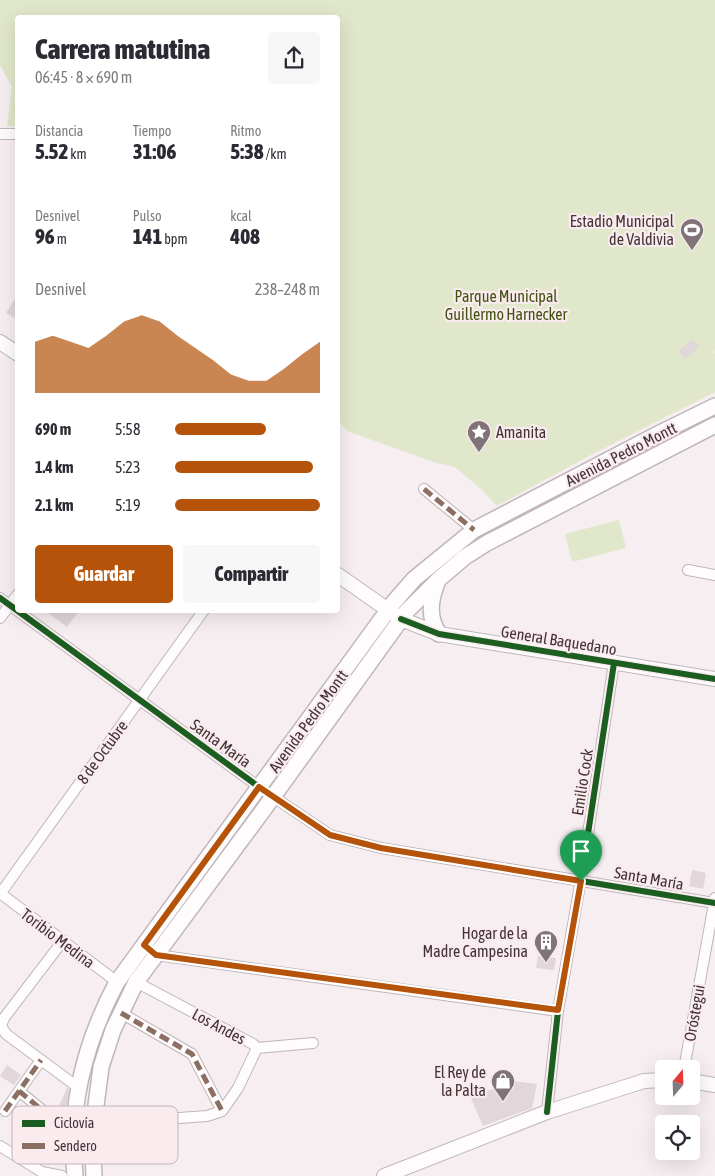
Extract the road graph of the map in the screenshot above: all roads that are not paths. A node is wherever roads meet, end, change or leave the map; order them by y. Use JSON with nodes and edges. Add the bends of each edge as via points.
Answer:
{"nodes":[{"id":1,"x":0,"y":134,"type":"edge"},
{"id":2,"x":15,"y":134,"type":"edge"},
{"id":3,"x":0,"y":342,"type":"edge"},
{"id":4,"x":15,"y":352,"type":"edge"},
{"id":5,"x":715,"y":406,"type":"edge"},
{"id":6,"x":679,"y":424,"type":"junction"},
{"id":7,"x":715,"y":425,"type":"edge"},
{"id":8,"x":687,"y":438,"type":"junction"},
{"id":9,"x":424,"y":489,"type":"dead end"},
{"id":10,"x":474,"y":530,"type":"junction"},
{"id":11,"x":688,"y":570,"type":"dead end"},
{"id":12,"x":340,"y":576,"type":"edge"},
{"id":13,"x":715,"y":576,"type":"edge"},
{"id":14,"x":439,"y":579,"type":"junction"},
{"id":15,"x":0,"y":598,"type":"edge"},
{"id":16,"x":15,"y":598,"type":"edge"},
{"id":17,"x":9,"y":605,"type":"junction"},
{"id":18,"x":15,"y":609,"type":"edge"},
{"id":19,"x":388,"y":609,"type":"junction"},
{"id":20,"x":20,"y":613,"type":"edge"},
{"id":21,"x":202,"y":613,"type":"edge"},
{"id":22,"x":0,"y":618,"type":"edge"},
{"id":23,"x":401,"y":619,"type":"junction"},
{"id":24,"x":439,"y":634,"type":"junction"},
{"id":25,"x":614,"y":663,"type":"junction"},
{"id":26,"x":715,"y":679,"type":"edge"},
{"id":27,"x":139,"y":701,"type":"junction"},
{"id":28,"x":259,"y":787,"type":"junction"},
{"id":29,"x":273,"y":797,"type":"junction"},
{"id":30,"x":581,"y":881,"type":"junction"},
{"id":31,"x":0,"y":894,"type":"edge"},
{"id":32,"x":715,"y":901,"type":"edge"},
{"id":33,"x":62,"y":942,"type":"junction"},
{"id":34,"x":144,"y":945,"type":"junction"},
{"id":35,"x":156,"y":955,"type":"junction"},
{"id":36,"x":117,"y":982,"type":"junction"},
{"id":37,"x":136,"y":982,"type":"junction"},
{"id":38,"x":558,"y":1010,"type":"junction"},
{"id":39,"x":121,"y":1013,"type":"junction"},
{"id":40,"x":313,"y":1043,"type":"dead end"},
{"id":41,"x":257,"y":1048,"type":"junction"},
{"id":42,"x":41,"y":1060,"type":"junction"},
{"id":43,"x":686,"y":1060,"type":"edge"},
{"id":44,"x":655,"y":1080,"type":"edge"},
{"id":45,"x":700,"y":1082,"type":"edge"},
{"id":46,"x":715,"y":1085,"type":"edge"},
{"id":47,"x":79,"y":1088,"type":"junction"},
{"id":48,"x":20,"y":1091,"type":"junction"},
{"id":49,"x":38,"y":1106,"type":"edge"},
{"id":50,"x":77,"y":1106,"type":"edge"},
{"id":51,"x":96,"y":1106,"type":"edge"},
{"id":52,"x":5,"y":1111,"type":"dead end"},
{"id":53,"x":222,"y":1111,"type":"junction"},
{"id":54,"x":547,"y":1112,"type":"junction"},
{"id":55,"x":178,"y":1118,"type":"edge"},
{"id":56,"x":0,"y":1146,"type":"edge"},
{"id":57,"x":12,"y":1153,"type":"edge"},
{"id":58,"x":29,"y":1164,"type":"edge"},
{"id":59,"x":387,"y":1175,"type":"edge"},
{"id":60,"x":62,"y":1176,"type":"edge"}],
"edges":[{"from":1,"to":2,"type":"street"},
{"from":3,"to":4,"type":"street"},
{"from":5,"to":6,"type":"main road","name":"Avenida Pedro Montt"},
{"from":6,"to":8,"type":"main road"},
{"from":6,"to":10,"type":"main road","name":"Avenida Pedro Montt"},
{"from":7,"to":8,"type":"main road","name":"Avenida Pedro Montt"},
{"from":8,"to":14,"type":"main road","name":"Avenida Pedro Montt","via":[[486,543]]},
{"from":9,"to":10,"type":"street"},
{"from":10,"to":19,"type":"main road","name":"Avenida Pedro Montt","via":[[414,579]]},
{"from":11,"to":13,"type":"street"},
{"from":12,"to":19,"type":"street","name":"General Baquedano"},
{"from":14,"to":23,"type":"main road","name":"Avenida Pedro Montt"},
{"from":14,"to":24,"type":"main road","via":[[431,610]]},
{"from":15,"to":17,"type":"street","name":"Santa María"},
{"from":16,"to":17,"type":"street"},
{"from":17,"to":18,"type":"street","name":"Santa María"},
{"from":17,"to":22,"type":"street"},
{"from":19,"to":23,"type":"street","name":"General Baquedano"},
{"from":19,"to":28,"type":"main road","name":"Avenida Pedro Montt"},
{"from":20,"to":27,"type":"street","name":"Santa María"},
{"from":21,"to":27,"type":"street","name":"8 de Octubre"},
{"from":23,"to":24,"type":"street","name":"General Baquedano"},
{"from":23,"to":29,"type":"main road","name":"Avenida Pedro Montt"},
{"from":24,"to":25,"type":"street","name":"General Baquedano"},
{"from":25,"to":26,"type":"street","name":"General Baquedano"},
{"from":25,"to":30,"type":"street","name":"Emilio Cock"},
{"from":27,"to":28,"type":"street","name":"Santa María"},
{"from":27,"to":31,"type":"street","name":"8 de Octubre"},
{"from":28,"to":29,"type":"street","name":"Santa María"},
{"from":28,"to":34,"type":"main road","name":"Avenida Pedro Montt"},
{"from":29,"to":30,"type":"street","name":"Santa María","via":[[330,835],[381,848]]},
{"from":29,"to":35,"type":"main road","name":"Avenida Pedro Montt"},
{"from":30,"to":32,"type":"street","name":"Santa María"},
{"from":30,"to":38,"type":"street","name":"Emilio Cock"},
{"from":31,"to":33,"type":"street","name":"Toribio Medina"},
{"from":32,"to":43,"type":"street","name":"Oróstegui"},
{"from":33,"to":36,"type":"street","name":"Toribio Medina"},
{"from":33,"to":42,"type":"street","via":[[1,1026],[6,1034]]},
{"from":34,"to":35,"type":"main road"},
{"from":34,"to":36,"type":"main road","name":"Avenida Pedro Montt"},
{"from":35,"to":37,"type":"main road","name":"Avenida Pedro Montt"},
{"from":35,"to":38,"type":"street"},
{"from":36,"to":47,"type":"main road","name":"Avenida Pedro Montt","via":[[91,1037]]},
{"from":37,"to":39,"type":"main road","name":"Avenida Pedro Montt"},
{"from":37,"to":41,"type":"street","name":"Los Andes"},
{"from":38,"to":54,"type":"street","name":"Emilio Cock"},
{"from":39,"to":51,"type":"main road","name":"Avenida Pedro Montt","via":[[102,1066]]},
{"from":39,"to":53,"type":"street","via":[[192,1054]]},
{"from":40,"to":41,"type":"street"},
{"from":41,"to":53,"type":"street","name":"Los Andes","via":[[238,1088]]},
{"from":42,"to":47,"type":"street"},
{"from":42,"to":48,"type":"street"},
{"from":44,"to":54,"type":"street","via":[[644,1081]]},
{"from":45,"to":46,"type":"street"},
{"from":47,"to":50,"type":"main road","name":"Avenida Pedro Montt"},
{"from":48,"to":49,"type":"street"},
{"from":48,"to":52,"type":"street"},
{"from":53,"to":55,"type":"street","via":[[207,1116]]},
{"from":54,"to":59,"type":"street"},
{"from":56,"to":57,"type":"street"},
{"from":58,"to":60,"type":"street","via":[[42,1172]]}]}
